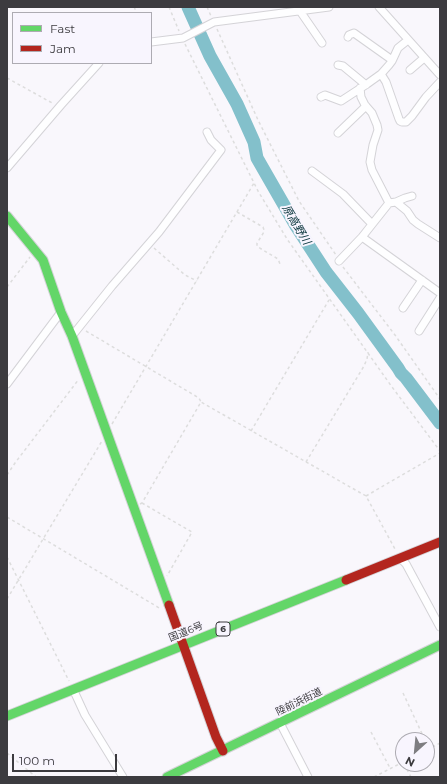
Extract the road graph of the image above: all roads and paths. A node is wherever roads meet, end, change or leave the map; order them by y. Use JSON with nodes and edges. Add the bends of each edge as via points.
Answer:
{"nodes":[{"id":1,"x":169,"y":7,"type":"edge"},
{"id":2,"x":206,"y":7,"type":"edge"},
{"id":3,"x":329,"y":7,"type":"edge"},
{"id":4,"x":379,"y":7,"type":"edge"},
{"id":5,"x":300,"y":11,"type":"junction"},
{"id":6,"x":214,"y":22,"type":"junction"},
{"id":7,"x":348,"y":37,"type":"dead end"},
{"id":8,"x":182,"y":38,"type":"junction"},
{"id":9,"x":408,"y":40,"type":"junction"},
{"id":10,"x":152,"y":42,"type":"edge"},
{"id":11,"x":322,"y":43,"type":"dead end"},
{"id":12,"x":424,"y":58,"type":"junction"},
{"id":13,"x":392,"y":60,"type":"junction"},
{"id":14,"x":98,"y":64,"type":"edge"},
{"id":15,"x":338,"y":65,"type":"dead end"},
{"id":16,"x":410,"y":70,"type":"dead end"},
{"id":17,"x":381,"y":74,"type":"junction"},
{"id":18,"x":440,"y":75,"type":"edge"},
{"id":19,"x":7,"y":78,"type":"edge"},
{"id":20,"x":440,"y":82,"type":"edge"},
{"id":21,"x":363,"y":86,"type":"junction"},
{"id":22,"x":321,"y":97,"type":"dead end"},
{"id":23,"x":366,"y":106,"type":"junction"},
{"id":24,"x":59,"y":107,"type":"junction"},
{"id":25,"x":208,"y":132,"type":"dead end"},
{"id":26,"x":338,"y":134,"type":"dead end"},
{"id":27,"x":7,"y":168,"type":"edge"},
{"id":28,"x":312,"y":171,"type":"dead end"},
{"id":29,"x":254,"y":183,"type":"junction"},
{"id":30,"x":412,"y":196,"type":"dead end"},
{"id":31,"x":392,"y":202,"type":"junction"},
{"id":32,"x":237,"y":212,"type":"junction"},
{"id":33,"x":7,"y":216,"type":"edge"},
{"id":34,"x":372,"y":224,"type":"junction"},
{"id":35,"x":362,"y":237,"type":"junction"},
{"id":36,"x":440,"y":238,"type":"edge"},
{"id":37,"x":149,"y":244,"type":"junction"},
{"id":38,"x":35,"y":250,"type":"junction"},
{"id":39,"x":339,"y":260,"type":"junction"},
{"id":40,"x":280,"y":264,"type":"dead end"},
{"id":41,"x":422,"y":280,"type":"junction"},
{"id":42,"x":197,"y":281,"type":"junction"},
{"id":43,"x":7,"y":287,"type":"edge"},
{"id":44,"x":440,"y":293,"type":"edge"},
{"id":45,"x":440,"y":298,"type":"edge"},
{"id":46,"x":330,"y":299,"type":"junction"},
{"id":47,"x":403,"y":308,"type":"dead end"},
{"id":48,"x":61,"y":312,"type":"junction"},
{"id":49,"x":80,"y":327,"type":"junction"},
{"id":50,"x":419,"y":331,"type":"dead end"},
{"id":51,"x":72,"y":336,"type":"junction"},
{"id":52,"x":368,"y":352,"type":"junction"},
{"id":53,"x":146,"y":367,"type":"junction"},
{"id":54,"x":84,"y":372,"type":"junction"},
{"id":55,"x":7,"y":384,"type":"edge"},
{"id":56,"x":440,"y":399,"type":"edge"},
{"id":57,"x":201,"y":402,"type":"junction"},
{"id":58,"x":251,"y":431,"type":"junction"},
{"id":59,"x":106,"y":434,"type":"junction"},
{"id":60,"x":440,"y":452,"type":"edge"},
{"id":61,"x":306,"y":462,"type":"junction"},
{"id":62,"x":7,"y":475,"type":"edge"},
{"id":63,"x":366,"y":496,"type":"junction"},
{"id":64,"x":142,"y":503,"type":"junction"},
{"id":65,"x":133,"y":509,"type":"junction"},
{"id":66,"x":7,"y":517,"type":"edge"},
{"id":67,"x":43,"y":538,"type":"junction"},
{"id":68,"x":440,"y":542,"type":"edge"},
{"id":69,"x":7,"y":557,"type":"edge"},
{"id":70,"x":400,"y":558,"type":"junction"},
{"id":71,"x":18,"y":579,"type":"junction"},
{"id":72,"x":161,"y":586,"type":"junction"},
{"id":73,"x":7,"y":599,"type":"edge"},
{"id":74,"x":172,"y":615,"type":"junction"},
{"id":75,"x":440,"y":627,"type":"edge"},
{"id":76,"x":183,"y":645,"type":"junction"},
{"id":77,"x":440,"y":645,"type":"edge"},
{"id":78,"x":73,"y":689,"type":"junction"},
{"id":79,"x":403,"y":693,"type":"dead end"},
{"id":80,"x":7,"y":716,"type":"edge"},
{"id":81,"x":280,"y":723,"type":"junction"},
{"id":82,"x":371,"y":732,"type":"dead end"},
{"id":83,"x":421,"y":732,"type":"edge"},
{"id":84,"x":223,"y":750,"type":"junction"},
{"id":85,"x":7,"y":754,"type":"edge"},
{"id":86,"x":395,"y":766,"type":"edge"},
{"id":87,"x":390,"y":768,"type":"junction"},
{"id":88,"x":36,"y":777,"type":"edge"},
{"id":89,"x":123,"y":777,"type":"edge"},
{"id":90,"x":167,"y":777,"type":"edge"},
{"id":91,"x":308,"y":777,"type":"edge"},
{"id":92,"x":374,"y":777,"type":"edge"}],
"edges":[{"from":1,"to":8,"type":"path"},
{"from":2,"to":6,"type":"path"},
{"from":3,"to":5,"type":"street"},
{"from":4,"to":9,"type":"street"},
{"from":5,"to":6,"type":"street"},
{"from":5,"to":11,"type":"street"},
{"from":6,"to":8,"type":"street"},
{"from":6,"to":39,"type":"path","via":[[298,201]]},
{"from":7,"to":13,"type":"street","via":[[354,33]]},
{"from":8,"to":10,"type":"street"},
{"from":8,"to":29,"type":"path"},
{"from":9,"to":12,"type":"street"},
{"from":9,"to":13,"type":"street","via":[[398,48]]},
{"from":12,"to":16,"type":"street"},
{"from":12,"to":18,"type":"street"},
{"from":13,"to":17,"type":"street"},
{"from":14,"to":24,"type":"street"},
{"from":15,"to":21,"type":"street","via":[[343,66]]},
{"from":17,"to":20,"type":"street","via":[[402,122],[406,122],[412,116]]},
{"from":17,"to":21,"type":"street"},
{"from":19,"to":24,"type":"path"},
{"from":21,"to":22,"type":"street","via":[[340,101],[327,96]]},
{"from":21,"to":23,"type":"street","via":[[361,97]]},
{"from":23,"to":26,"type":"street"},
{"from":23,"to":31,"type":"street","via":[[375,118],[378,130],[370,162],[372,170]]},
{"from":24,"to":27,"type":"street"},
{"from":25,"to":37,"type":"street","via":[[211,140],[221,150]]},
{"from":28,"to":34,"type":"street","via":[[343,194]]},
{"from":29,"to":32,"type":"path"},
{"from":29,"to":46,"type":"path","via":[[287,239]]},
{"from":30,"to":31,"type":"street"},
{"from":31,"to":34,"type":"street"},
{"from":31,"to":36,"type":"street"},
{"from":32,"to":40,"type":"path","via":[[263,228],[264,232],[257,246],[278,259]]},
{"from":32,"to":42,"type":"path"},
{"from":33,"to":38,"type":"main road"},
{"from":34,"to":35,"type":"street"},
{"from":35,"to":39,"type":"street"},
{"from":35,"to":41,"type":"street"},
{"from":37,"to":42,"type":"path","via":[[185,275]]},
{"from":37,"to":49,"type":"street"},
{"from":38,"to":43,"type":"path"},
{"from":38,"to":48,"type":"main road","via":[[44,260]]},
{"from":39,"to":56,"type":"path"},
{"from":41,"to":44,"type":"street"},
{"from":41,"to":47,"type":"street"},
{"from":42,"to":53,"type":"path"},
{"from":45,"to":50,"type":"street"},
{"from":46,"to":52,"type":"path"},
{"from":46,"to":58,"type":"path"},
{"from":48,"to":51,"type":"main road"},
{"from":48,"to":55,"type":"street"},
{"from":49,"to":51,"type":"street"},
{"from":49,"to":53,"type":"path"},
{"from":51,"to":54,"type":"main road"},
{"from":52,"to":60,"type":"path"},
{"from":52,"to":61,"type":"path","via":[[364,366]]},
{"from":53,"to":57,"type":"path","via":[[199,398]]},
{"from":53,"to":59,"type":"path"},
{"from":54,"to":59,"type":"main road"},
{"from":54,"to":62,"type":"path"},
{"from":57,"to":58,"type":"path"},
{"from":57,"to":64,"type":"path"},
{"from":58,"to":61,"type":"path"},
{"from":59,"to":65,"type":"main road"},
{"from":59,"to":67,"type":"path"},
{"from":60,"to":63,"type":"path"},
{"from":61,"to":63,"type":"path"},
{"from":63,"to":70,"type":"path"},
{"from":64,"to":65,"type":"path"},
{"from":64,"to":72,"type":"path","via":[[192,532]]},
{"from":65,"to":72,"type":"main road"},
{"from":66,"to":67,"type":"path"},
{"from":67,"to":71,"type":"path"},
{"from":67,"to":74,"type":"path"},
{"from":68,"to":70,"type":"main road","name":"国道6号","number":"6"},
{"from":69,"to":71,"type":"path"},
{"from":70,"to":75,"type":"street","via":[[406,564]]},
{"from":70,"to":76,"type":"main road","name":"国道6号","number":"6"},
{"from":71,"to":73,"type":"path"},
{"from":71,"to":78,"type":"path"},
{"from":72,"to":74,"type":"main road"},
{"from":74,"to":76,"type":"main road"},
{"from":76,"to":78,"type":"main road","name":"国道6号","number":"6"},
{"from":76,"to":84,"type":"main road"},
{"from":77,"to":81,"type":"main road","name":"陸前浜街道"},
{"from":78,"to":80,"type":"main road","name":"国道6号","number":"6"},
{"from":78,"to":89,"type":"street","via":[[85,715]]},
{"from":79,"to":83,"type":"path"},
{"from":81,"to":84,"type":"main road","name":"陸前浜街道"},
{"from":81,"to":91,"type":"street"},
{"from":82,"to":87,"type":"path"},
{"from":84,"to":90,"type":"main road","name":"陸前浜街道"},
{"from":85,"to":88,"type":"path"},
{"from":86,"to":87,"type":"path"},
{"from":87,"to":92,"type":"path"}]}
